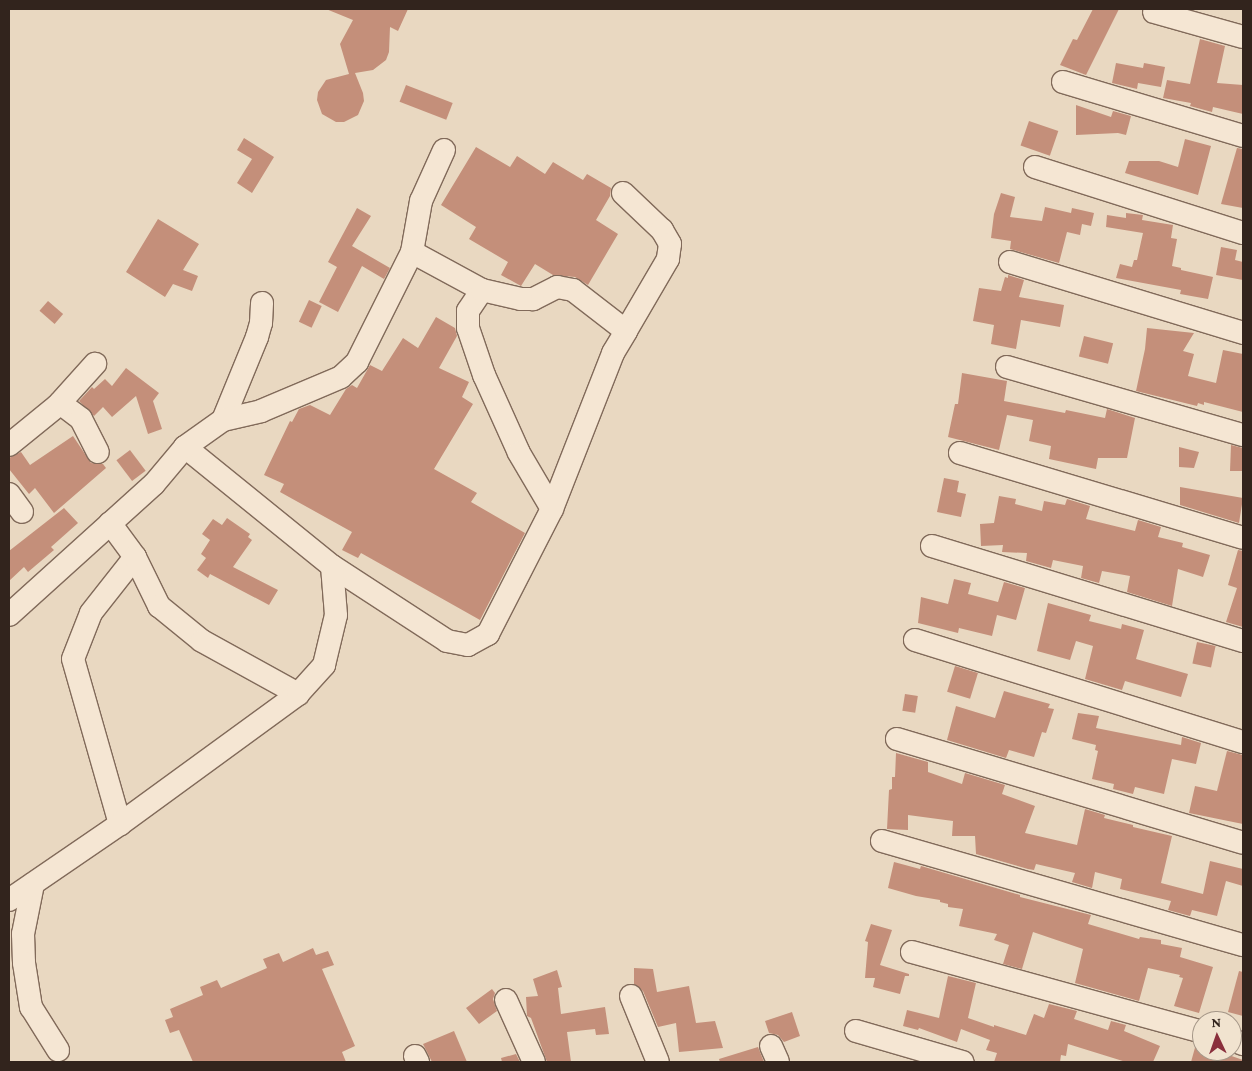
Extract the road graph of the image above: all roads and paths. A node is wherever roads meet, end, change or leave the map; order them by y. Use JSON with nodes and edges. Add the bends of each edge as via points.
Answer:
{"nodes":[{"id":1,"x":1154,"y":12,"type":"dead end"},
{"id":2,"x":1243,"y":37,"type":"edge"},
{"id":3,"x":1063,"y":82,"type":"dead end"},
{"id":4,"x":1243,"y":136,"type":"edge"},
{"id":5,"x":444,"y":150,"type":"dead end"},
{"id":6,"x":1035,"y":167,"type":"dead end"},
{"id":7,"x":623,"y":193,"type":"dead end"},
{"id":8,"x":1243,"y":233,"type":"edge"},
{"id":9,"x":412,"y":252,"type":"junction"},
{"id":10,"x":1010,"y":262,"type":"dead end"},
{"id":11,"x":482,"y":290,"type":"junction"},
{"id":12,"x":262,"y":303,"type":"dead end"},
{"id":13,"x":626,"y":331,"type":"junction"},
{"id":14,"x":1243,"y":333,"type":"edge"},
{"id":15,"x":95,"y":364,"type":"dead end"},
{"id":16,"x":1007,"y":366,"type":"dead end"},
{"id":17,"x":60,"y":403,"type":"junction"},
{"id":18,"x":223,"y":420,"type":"junction"},
{"id":19,"x":1243,"y":435,"type":"edge"},
{"id":20,"x":9,"y":446,"type":"edge"},
{"id":21,"x":185,"y":447,"type":"junction"},
{"id":22,"x":98,"y":452,"type":"dead end"},
{"id":23,"x":960,"y":453,"type":"dead end"},
{"id":24,"x":552,"y":509,"type":"junction"},
{"id":25,"x":110,"y":523,"type":"junction"},
{"id":26,"x":1243,"y":538,"type":"edge"},
{"id":27,"x":932,"y":546,"type":"dead end"},
{"id":28,"x":135,"y":557,"type":"junction"},
{"id":29,"x":332,"y":566,"type":"junction"},
{"id":30,"x":9,"y":615,"type":"edge"},
{"id":31,"x":915,"y":640,"type":"dead end"},
{"id":32,"x":1243,"y":641,"type":"edge"},
{"id":33,"x":298,"y":694,"type":"junction"},
{"id":34,"x":897,"y":739,"type":"dead end"},
{"id":35,"x":1243,"y":742,"type":"edge"},
{"id":36,"x":120,"y":824,"type":"junction"},
{"id":37,"x":882,"y":841,"type":"dead end"},
{"id":38,"x":1243,"y":843,"type":"edge"},
{"id":39,"x":33,"y":884,"type":"junction"},
{"id":40,"x":9,"y":900,"type":"edge"},
{"id":41,"x":1243,"y":945,"type":"edge"},
{"id":42,"x":912,"y":952,"type":"dead end"},
{"id":43,"x":631,"y":996,"type":"dead end"},
{"id":44,"x":506,"y":1000,"type":"dead end"},
{"id":45,"x":1192,"y":1029,"type":"edge"},
{"id":46,"x":856,"y":1031,"type":"dead end"},
{"id":47,"x":58,"y":1050,"type":"dead end"},
{"id":48,"x":534,"y":1062,"type":"edge"},
{"id":49,"x":658,"y":1062,"type":"edge"},
{"id":50,"x":963,"y":1062,"type":"edge"}],
"edges":[{"from":1,"to":2,"type":"street"},
{"from":3,"to":4,"type":"street"},
{"from":5,"to":9,"type":"street","via":[[421,201]]},
{"from":6,"to":8,"type":"street"},
{"from":7,"to":13,"type":"street","via":[[662,230],[670,244],[668,259]]},
{"from":9,"to":11,"type":"street"},
{"from":9,"to":18,"type":"street","via":[[357,362],[341,377],[261,410]]},
{"from":10,"to":14,"type":"street"},
{"from":11,"to":13,"type":"street","via":[[533,299],[557,287],[573,290]]},
{"from":11,"to":24,"type":"street","via":[[468,311],[468,328],[484,375],[519,453]]},
{"from":12,"to":18,"type":"street","via":[[257,337]]},
{"from":13,"to":24,"type":"street","via":[[613,353]]},
{"from":15,"to":17,"type":"street"},
{"from":16,"to":19,"type":"street"},
{"from":17,"to":20,"type":"street"},
{"from":17,"to":22,"type":"street","via":[[81,419]]},
{"from":18,"to":21,"type":"street"},
{"from":21,"to":25,"type":"street","via":[[154,484]]},
{"from":21,"to":29,"type":"street"},
{"from":23,"to":26,"type":"street"},
{"from":24,"to":29,"type":"street","via":[[488,634],[468,645],[447,641]]},
{"from":25,"to":28,"type":"street"},
{"from":25,"to":30,"type":"street"},
{"from":27,"to":32,"type":"street"},
{"from":28,"to":33,"type":"street","via":[[159,606],[202,641]]},
{"from":28,"to":36,"type":"street","via":[[92,613],[73,660]]},
{"from":29,"to":33,"type":"street","via":[[336,615],[324,665]]},
{"from":31,"to":35,"type":"street"},
{"from":33,"to":36,"type":"street"},
{"from":34,"to":38,"type":"street"},
{"from":36,"to":39,"type":"street"},
{"from":37,"to":41,"type":"street"},
{"from":39,"to":40,"type":"street"},
{"from":39,"to":47,"type":"street","via":[[23,934],[24,963],[32,1007]]},
{"from":42,"to":45,"type":"street"},
{"from":43,"to":49,"type":"street"},
{"from":44,"to":48,"type":"street"},
{"from":46,"to":50,"type":"street"}]}
